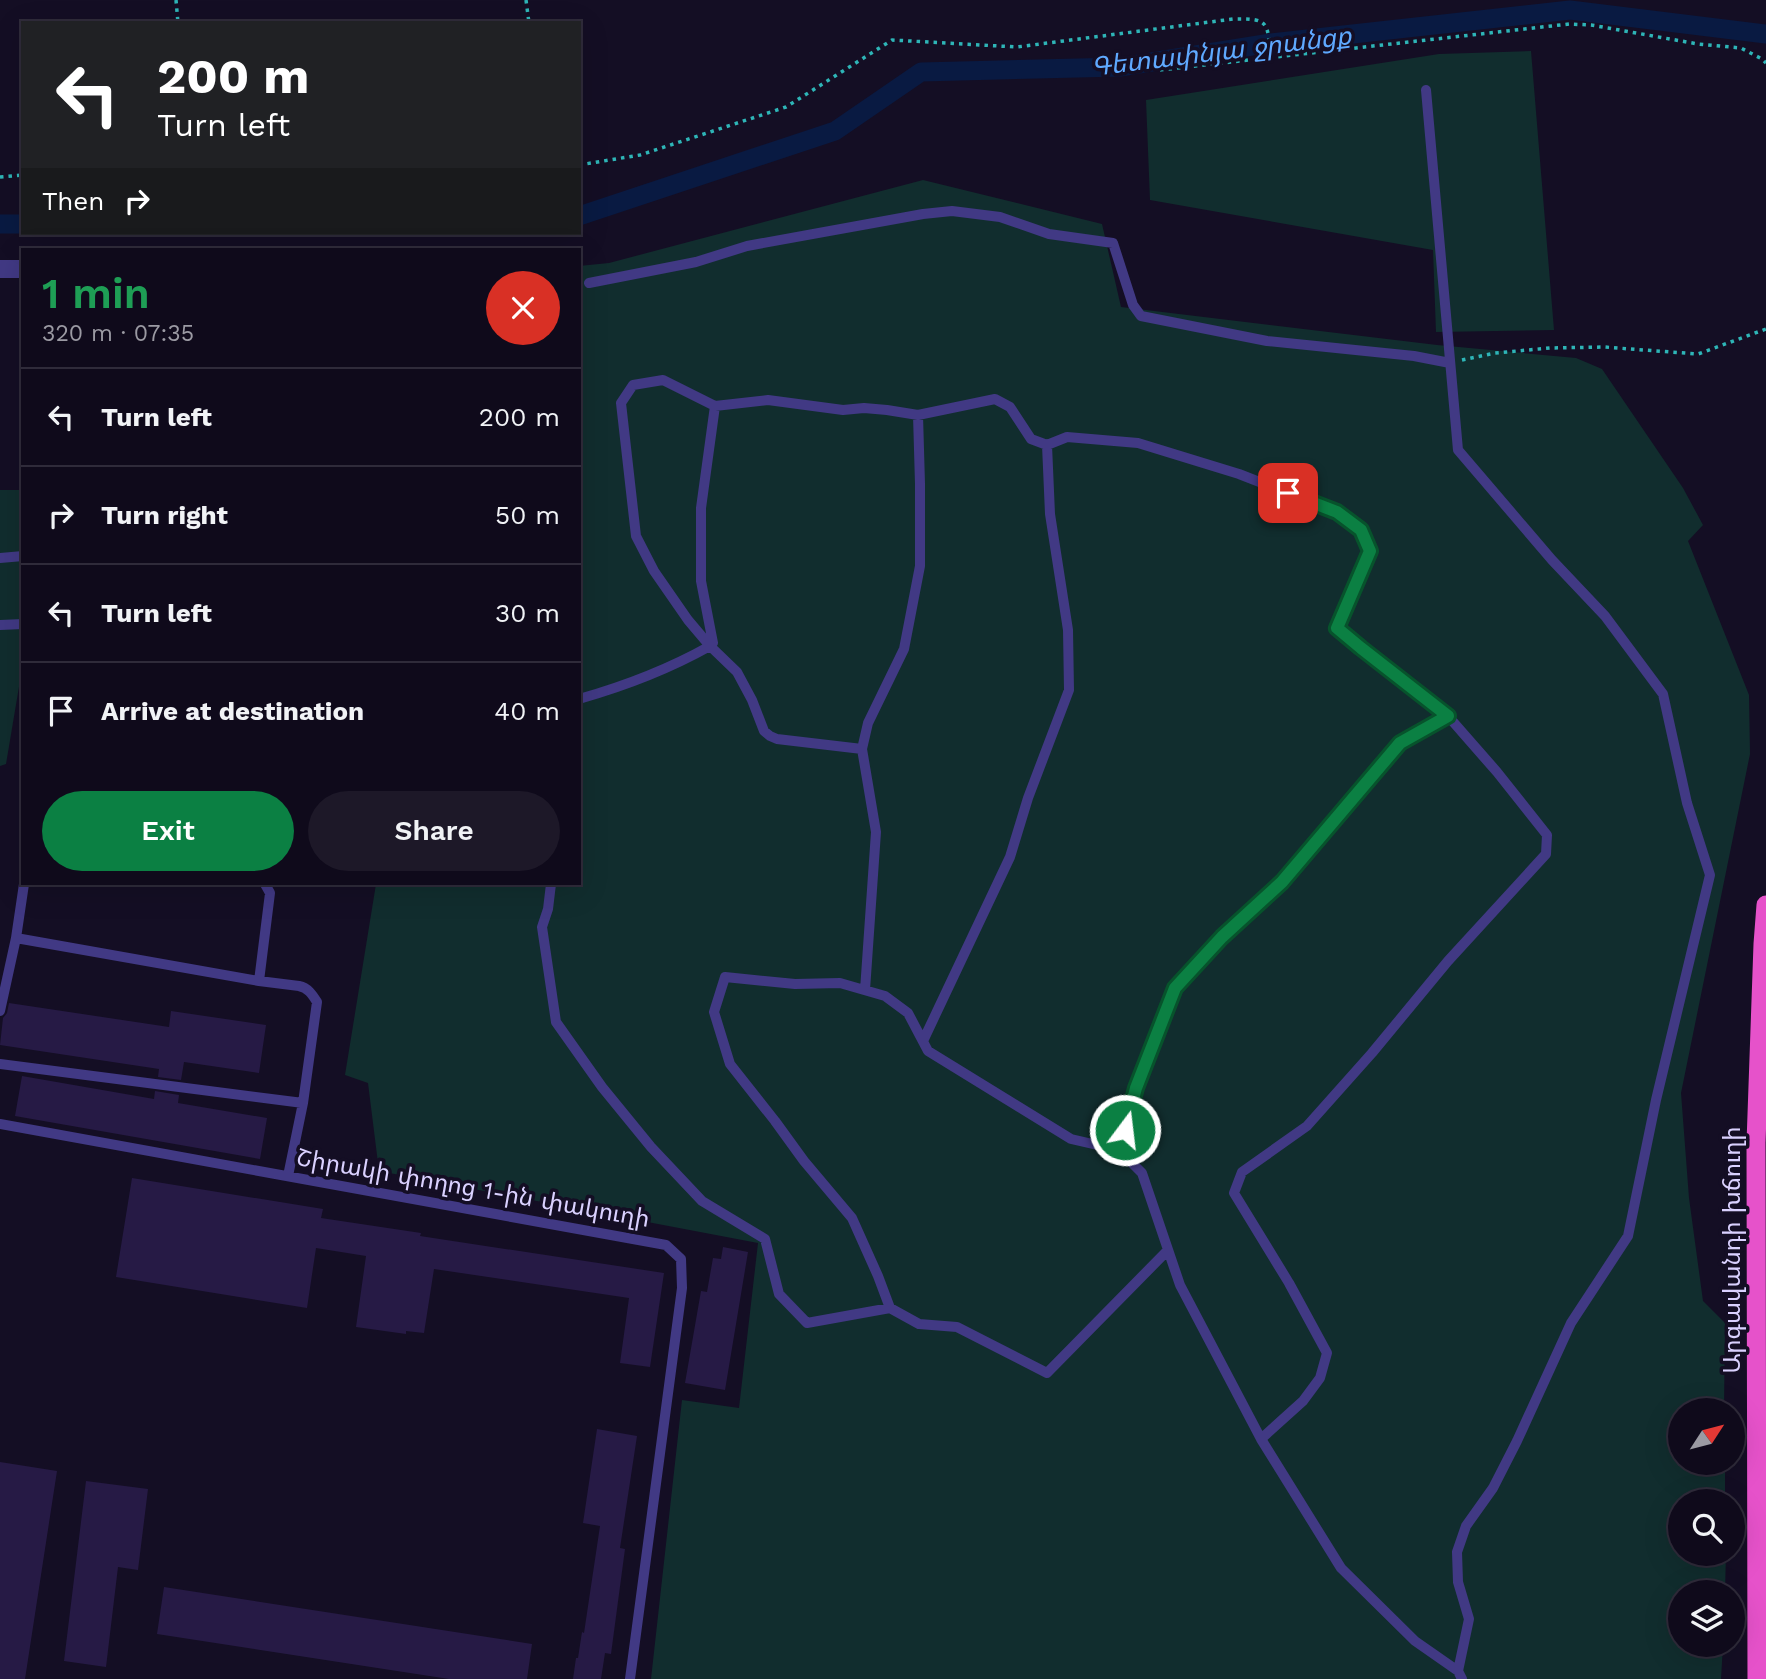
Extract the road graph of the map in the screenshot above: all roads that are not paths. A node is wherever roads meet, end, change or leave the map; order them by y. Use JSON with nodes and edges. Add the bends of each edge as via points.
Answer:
{"nodes":[{"id":1,"x":1426,"y":90,"type":"dead end"},
{"id":2,"x":0,"y":269,"type":"edge"},
{"id":3,"x":21,"y":269,"type":"edge"},
{"id":4,"x":589,"y":283,"type":"dead end"},
{"id":5,"x":1450,"y":363,"type":"junction"},
{"id":6,"x":715,"y":405,"type":"junction"},
{"id":7,"x":918,"y":415,"type":"junction"},
{"id":8,"x":1047,"y":445,"type":"junction"},
{"id":9,"x":21,"y":556,"type":"edge"},
{"id":10,"x":0,"y":558,"type":"edge"},
{"id":11,"x":21,"y":624,"type":"edge"},
{"id":12,"x":0,"y":625,"type":"edge"},
{"id":13,"x":710,"y":646,"type":"junction"},
{"id":14,"x":581,"y":698,"type":"edge"},
{"id":15,"x":1448,"y":716,"type":"junction"},
{"id":16,"x":862,"y":749,"type":"junction"},
{"id":17,"x":24,"y":885,"type":"edge"},
{"id":18,"x":266,"y":885,"type":"edge"},
{"id":19,"x":551,"y":885,"type":"edge"},
{"id":20,"x":1766,"y":905,"type":"edge"},
{"id":21,"x":16,"y":938,"type":"junction"},
{"id":22,"x":259,"y":981,"type":"junction"},
{"id":23,"x":865,"y":990,"type":"junction"},
{"id":24,"x":0,"y":1011,"type":"edge"},
{"id":25,"x":923,"y":1041,"type":"junction"},
{"id":26,"x":0,"y":1065,"type":"edge"},
{"id":27,"x":303,"y":1104,"type":"junction"},
{"id":28,"x":0,"y":1124,"type":"edge"},
{"id":29,"x":1119,"y":1150,"type":"junction"},
{"id":30,"x":288,"y":1176,"type":"junction"},
{"id":31,"x":1168,"y":1250,"type":"junction"},
{"id":32,"x":890,"y":1308,"type":"junction"},
{"id":33,"x":1261,"y":1439,"type":"junction"},
{"id":34,"x":1460,"y":1675,"type":"edge"},
{"id":35,"x":630,"y":1679,"type":"edge"},
{"id":36,"x":1757,"y":1679,"type":"edge"}],
"edges":[{"from":1,"to":5,"type":"lane"},
{"from":2,"to":3,"type":"street"},
{"from":4,"to":5,"type":"lane","via":[[696,262],[747,246],[952,211],[1000,217],[1049,234],[1113,243],[1133,305],[1142,316],[1267,341]]},
{"from":5,"to":34,"type":"lane","via":[[1458,450],[1605,616],[1662,694],[1687,803],[1710,875],[1628,1236],[1572,1323],[1493,1488],[1466,1526],[1457,1552],[1458,1582],[1469,1619]]},
{"from":6,"to":7,"type":"lane","via":[[768,400]]},
{"from":6,"to":13,"type":"lane","via":[[701,508],[701,582]]},
{"from":6,"to":13,"type":"lane","via":[[663,380],[633,385],[621,403],[636,536],[654,571]]},
{"from":7,"to":8,"type":"lane","via":[[995,399],[1010,407],[1031,439]]},
{"from":7,"to":16,"type":"lane","via":[[920,566],[904,649],[868,723]]},
{"from":8,"to":15,"type":"lane","via":[[1067,437],[1138,443],[1239,474],[1337,512],[1361,530],[1370,551],[1337,628]]},
{"from":8,"to":25,"type":"lane","via":[[1050,514],[1068,629],[1069,690],[1010,857]]},
{"from":9,"to":10,"type":"lane"},
{"from":11,"to":12,"type":"lane"},
{"from":13,"to":14,"type":"lane","via":[[680,663]]},
{"from":13,"to":16,"type":"lane","via":[[737,672],[770,736]]},
{"from":15,"to":29,"type":"lane","via":[[1400,743],[1282,882],[1175,988],[1136,1088]]},
{"from":15,"to":33,"type":"lane","via":[[1547,835],[1546,853],[1307,1126],[1242,1172],[1234,1193],[1327,1353],[1320,1378],[1303,1401]]},
{"from":16,"to":23,"type":"lane","via":[[876,832]]},
{"from":17,"to":21,"type":"lane"},
{"from":18,"to":22,"type":"lane","via":[[270,893]]},
{"from":19,"to":32,"type":"lane","via":[[542,927],[556,1023],[602,1087],[702,1201],[765,1239],[779,1294],[807,1323]]},
{"from":20,"to":36,"type":"highway","name":"Արգավանդի խճուղի","via":[[1756,1143]]},
{"from":21,"to":22,"type":"lane"},
{"from":21,"to":24,"type":"lane"},
{"from":22,"to":27,"type":"lane","via":[[305,988],[317,1002]]},
{"from":23,"to":25,"type":"lane","via":[[885,996],[908,1013]]},
{"from":23,"to":32,"type":"lane","via":[[841,983],[795,984],[725,976],[714,1012],[730,1064],[852,1218]]},
{"from":25,"to":29,"type":"lane","via":[[928,1051],[1071,1139]]},
{"from":26,"to":27,"type":"lane"},
{"from":27,"to":30,"type":"lane"},
{"from":28,"to":30,"type":"lane","name":"Շիրակի փողոց 1-ին փակուղի"},
{"from":29,"to":31,"type":"lane","via":[[1142,1173]]},
{"from":30,"to":35,"type":"lane","name":"Շիրակի փողոց 1-ին փակուղի","via":[[666,1245],[681,1259],[682,1288]]},
{"from":31,"to":32,"type":"lane","via":[[1047,1373],[957,1327],[919,1324]]},
{"from":31,"to":33,"type":"lane","via":[[1180,1285]]},
{"from":33,"to":34,"type":"lane","via":[[1342,1568],[1415,1641]]}]}
